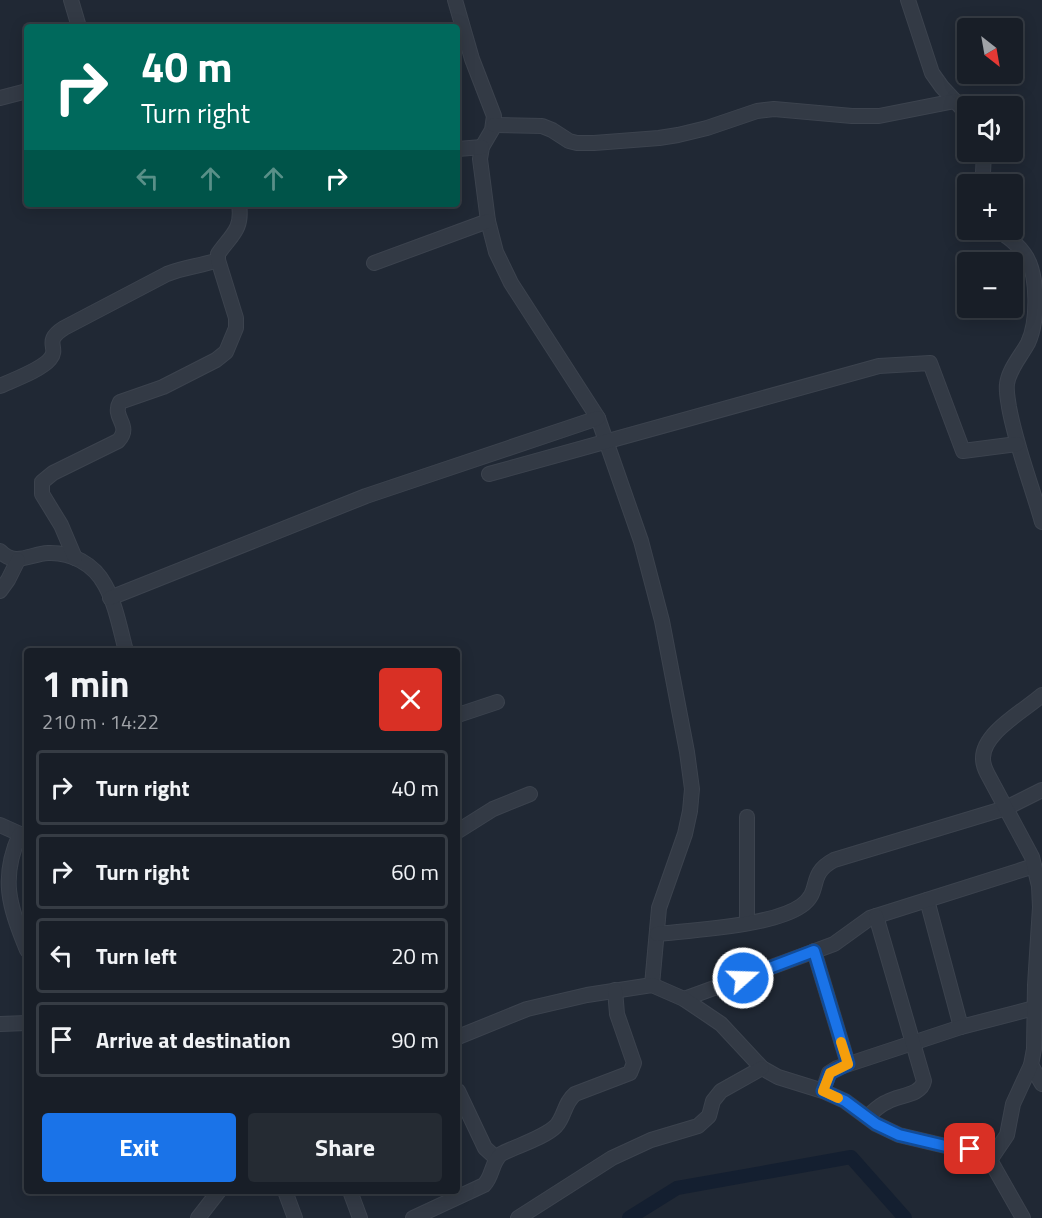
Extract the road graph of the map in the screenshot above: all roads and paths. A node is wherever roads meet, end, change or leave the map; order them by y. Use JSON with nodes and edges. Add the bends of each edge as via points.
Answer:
{"nodes":[{"id":1,"x":71,"y":0,"type":"edge"},
{"id":2,"x":455,"y":0,"type":"edge"},
{"id":3,"x":908,"y":0,"type":"edge"},
{"id":4,"x":78,"y":24,"type":"edge"},
{"id":5,"x":24,"y":91,"type":"edge"},
{"id":6,"x":0,"y":98,"type":"edge"},
{"id":7,"x":955,"y":101,"type":"joint"},
{"id":8,"x":494,"y":125,"type":"junction"},
{"id":9,"x":482,"y":147,"type":"junction"},
{"id":10,"x":460,"y":149,"type":"edge"},
{"id":11,"x":239,"y":207,"type":"edge"},
{"id":12,"x":488,"y":220,"type":"junction"},
{"id":13,"x":1012,"y":240,"type":"edge"},
{"id":14,"x":218,"y":260,"type":"junction"},
{"id":15,"x":374,"y":263,"type":"dead end"},
{"id":16,"x":0,"y":386,"type":"edge"},
{"id":17,"x":598,"y":418,"type":"junction"},
{"id":18,"x":607,"y":441,"type":"junction"},
{"id":19,"x":1017,"y":444,"type":"junction"},
{"id":20,"x":489,"y":474,"type":"dead end"},
{"id":21,"x":1042,"y":522,"type":"edge"},
{"id":22,"x":0,"y":551,"type":"edge"},
{"id":23,"x":75,"y":558,"type":"junction"},
{"id":24,"x":18,"y":560,"type":"junction"},
{"id":25,"x":0,"y":591,"type":"edge"},
{"id":26,"x":111,"y":598,"type":"junction"},
{"id":27,"x":125,"y":648,"type":"edge"},
{"id":28,"x":1042,"y":695,"type":"edge"},
{"id":29,"x":497,"y":702,"type":"dead end"},
{"id":30,"x":460,"y":714,"type":"edge"},
{"id":31,"x":1042,"y":790,"type":"edge"},
{"id":32,"x":530,"y":794,"type":"dead end"},
{"id":33,"x":1006,"y":808,"type":"junction"},
{"id":34,"x":747,"y":818,"type":"dead end"},
{"id":35,"x":0,"y":825,"type":"edge"},
{"id":36,"x":460,"y":830,"type":"edge"},
{"id":37,"x":24,"y":834,"type":"edge"},
{"id":38,"x":1036,"y":859,"type":"edge"},
{"id":39,"x":927,"y":900,"type":"junction"},
{"id":40,"x":1041,"y":914,"type":"edge"},
{"id":41,"x":876,"y":916,"type":"junction"},
{"id":42,"x":747,"y":923,"type":"junction"},
{"id":43,"x":657,"y":934,"type":"junction"},
{"id":44,"x":24,"y":942,"type":"edge"},
{"id":45,"x":814,"y":951,"type":"junction"},
{"id":46,"x":652,"y":985,"type":"junction"},
{"id":47,"x":1038,"y":985,"type":"edge"},
{"id":48,"x":615,"y":990,"type":"junction"},
{"id":49,"x":684,"y":999,"type":"junction"},
{"id":50,"x":1034,"y":1008,"type":"junction"},
{"id":51,"x":24,"y":1023,"type":"edge"},
{"id":52,"x":0,"y":1024,"type":"edge"},
{"id":53,"x":961,"y":1027,"type":"junction"},
{"id":54,"x":460,"y":1036,"type":"edge"},
{"id":55,"x":914,"y":1042,"type":"junction"},
{"id":56,"x":848,"y":1064,"type":"junction"},
{"id":57,"x":1031,"y":1065,"type":"junction"},
{"id":58,"x":762,"y":1068,"type":"junction"},
{"id":59,"x":1042,"y":1084,"type":"edge"},
{"id":60,"x":823,"y":1091,"type":"junction"},
{"id":61,"x":460,"y":1095,"type":"edge"},
{"id":62,"x":867,"y":1117,"type":"junction"},
{"id":63,"x":496,"y":1158,"type":"junction"},
{"id":64,"x":990,"y":1160,"type":"junction"},
{"id":65,"x":217,"y":1194,"type":"edge"},
{"id":66,"x":286,"y":1194,"type":"edge"},
{"id":67,"x":351,"y":1194,"type":"edge"},
{"id":68,"x":198,"y":1218,"type":"edge"},
{"id":69,"x":295,"y":1218,"type":"edge"},
{"id":70,"x":360,"y":1218,"type":"edge"},
{"id":71,"x":413,"y":1218,"type":"edge"},
{"id":72,"x":518,"y":1218,"type":"edge"},
{"id":73,"x":1023,"y":1218,"type":"edge"}],
"edges":[{"from":1,"to":4,"type":"street"},
{"from":2,"to":8,"type":"street"},
{"from":3,"to":7,"type":"street","via":[[932,73]]},
{"from":5,"to":6,"type":"street"},
{"from":7,"to":8,"type":"street","via":[[879,116],[774,109],[660,138],[594,143],[568,141],[542,126]]},
{"from":8,"to":9,"type":"street"},
{"from":9,"to":10,"type":"street"},
{"from":9,"to":12,"type":"street"},
{"from":11,"to":14,"type":"street","via":[[240,220]]},
{"from":12,"to":15,"type":"street"},
{"from":12,"to":17,"type":"street","via":[[496,252],[511,283]]},
{"from":13,"to":19,"type":"street","via":[[1032,268],[1035,302],[1034,326],[1006,385]]},
{"from":14,"to":16,"type":"street","via":[[173,271],[64,328],[54,335],[49,360]]},
{"from":14,"to":23,"type":"street","via":[[236,318],[226,352],[163,387],[120,402],[117,407],[123,436],[42,482],[42,494]]},
{"from":17,"to":18,"type":"street"},
{"from":17,"to":26,"type":"street","via":[[366,496]]},
{"from":18,"to":19,"type":"street","via":[[879,366],[930,363],[963,451]]},
{"from":18,"to":20,"type":"street"},
{"from":18,"to":43,"type":"street","via":[[641,541],[662,621],[692,789],[685,834],[659,908]]},
{"from":19,"to":21,"type":"street"},
{"from":22,"to":24,"type":"street"},
{"from":23,"to":24,"type":"street","via":[[46,553]]},
{"from":23,"to":26,"type":"street","via":[[98,574]]},
{"from":24,"to":25,"type":"street"},
{"from":26,"to":27,"type":"street"},
{"from":28,"to":33,"type":"street","via":[[1009,720],[984,748],[982,760]]},
{"from":29,"to":30,"type":"street"},
{"from":31,"to":33,"type":"street"},
{"from":32,"to":36,"type":"street","via":[[493,809]]},
{"from":33,"to":38,"type":"street"},
{"from":33,"to":42,"type":"street","via":[[834,860],[818,872],[814,891],[802,906],[771,919]]},
{"from":34,"to":42,"type":"street"},
{"from":35,"to":37,"type":"street"},
{"from":37,"to":44,"type":"street","via":[[11,848],[4,885]]},
{"from":38,"to":39,"type":"street"},
{"from":38,"to":40,"type":"street"},
{"from":39,"to":41,"type":"street"},
{"from":39,"to":53,"type":"street"},
{"from":40,"to":47,"type":"street"},
{"from":41,"to":45,"type":"street","via":[[841,940]]},
{"from":41,"to":55,"type":"street"},
{"from":42,"to":43,"type":"street"},
{"from":43,"to":46,"type":"street"},
{"from":45,"to":49,"type":"street"},
{"from":45,"to":56,"type":"street"},
{"from":46,"to":48,"type":"street"},
{"from":46,"to":49,"type":"street"},
{"from":47,"to":50,"type":"street"},
{"from":48,"to":54,"type":"street","via":[[526,1009]]},
{"from":48,"to":63,"type":"street","via":[[617,1014],[633,1056],[633,1068],[625,1076],[576,1094],[553,1128]]},
{"from":49,"to":58,"type":"street","via":[[721,1024]]},
{"from":50,"to":53,"type":"street"},
{"from":50,"to":57,"type":"street"},
{"from":51,"to":52,"type":"street"},
{"from":53,"to":55,"type":"street"},
{"from":55,"to":56,"type":"street"},
{"from":55,"to":62,"type":"street","via":[[924,1075],[923,1086],[887,1101]]},
{"from":56,"to":60,"type":"street","via":[[830,1073]]},
{"from":57,"to":59,"type":"street"},
{"from":57,"to":64,"type":"street","via":[[1013,1104],[1007,1135]]},
{"from":58,"to":60,"type":"street"},
{"from":58,"to":72,"type":"street","via":[[721,1091],[709,1116],[698,1125],[612,1158]]},
{"from":60,"to":62,"type":"street"},
{"from":61,"to":63,"type":"street","via":[[485,1148]]},
{"from":62,"to":64,"type":"street","via":[[899,1135],[970,1149]]},
{"from":63,"to":71,"type":"street","via":[[484,1185]]},
{"from":64,"to":73,"type":"street"},
{"from":65,"to":68,"type":"street"},
{"from":66,"to":69,"type":"street"},
{"from":67,"to":70,"type":"street"}]}
